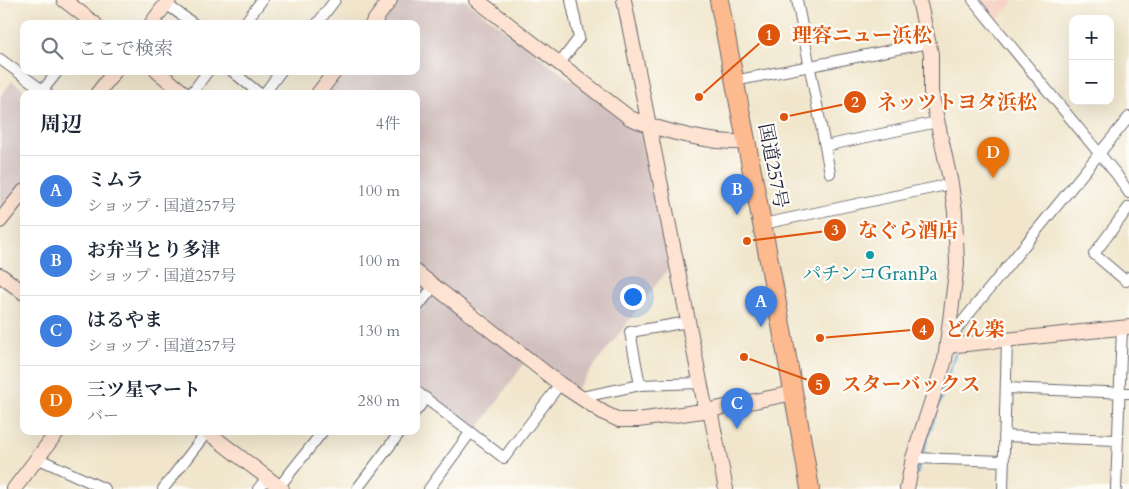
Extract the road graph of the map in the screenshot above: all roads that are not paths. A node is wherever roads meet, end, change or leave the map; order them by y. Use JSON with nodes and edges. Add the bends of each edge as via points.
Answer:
{"nodes":[{"id":1,"x":64,"y":0,"type":"edge"},
{"id":2,"x":262,"y":0,"type":"edge"},
{"id":3,"x":335,"y":0,"type":"edge"},
{"id":4,"x":390,"y":0,"type":"edge"},
{"id":5,"x":476,"y":0,"type":"edge"},
{"id":6,"x":571,"y":0,"type":"edge"},
{"id":7,"x":624,"y":0,"type":"edge"},
{"id":8,"x":719,"y":0,"type":"edge"},
{"id":9,"x":797,"y":0,"type":"edge"},
{"id":10,"x":919,"y":0,"type":"edge"},
{"id":11,"x":972,"y":0,"type":"edge"},
{"id":12,"x":167,"y":2,"type":"edge"},
{"id":13,"x":89,"y":20,"type":"edge"},
{"id":14,"x":153,"y":20,"type":"edge"},
{"id":15,"x":189,"y":20,"type":"edge"},
{"id":16,"x":247,"y":20,"type":"edge"},
{"id":17,"x":320,"y":20,"type":"edge"},
{"id":18,"x":375,"y":20,"type":"edge"},
{"id":19,"x":928,"y":43,"type":"junction"},
{"id":20,"x":0,"y":59,"type":"edge"},
{"id":21,"x":560,"y":63,"type":"junction"},
{"id":22,"x":810,"y":66,"type":"junction"},
{"id":23,"x":20,"y":73,"type":"edge"},
{"id":24,"x":22,"y":75,"type":"edge"},
{"id":25,"x":56,"y":75,"type":"edge"},
{"id":26,"x":112,"y":75,"type":"edge"},
{"id":27,"x":162,"y":75,"type":"edge"},
{"id":28,"x":205,"y":75,"type":"edge"},
{"id":29,"x":237,"y":75,"type":"edge"},
{"id":30,"x":278,"y":75,"type":"edge"},
{"id":31,"x":332,"y":75,"type":"edge"},
{"id":32,"x":734,"y":81,"type":"junction"},
{"id":33,"x":43,"y":90,"type":"edge"},
{"id":34,"x":47,"y":90,"type":"edge"},
{"id":35,"x":100,"y":90,"type":"edge"},
{"id":36,"x":180,"y":90,"type":"edge"},
{"id":37,"x":195,"y":90,"type":"edge"},
{"id":38,"x":257,"y":90,"type":"edge"},
{"id":39,"x":265,"y":90,"type":"edge"},
{"id":40,"x":321,"y":90,"type":"edge"},
{"id":41,"x":1129,"y":116,"type":"edge"},
{"id":42,"x":936,"y":122,"type":"junction"},
{"id":43,"x":648,"y":126,"type":"junction"},
{"id":44,"x":747,"y":142,"type":"junction"},
{"id":45,"x":825,"y":146,"type":"junction"},
{"id":46,"x":1099,"y":154,"type":"junction"},
{"id":47,"x":830,"y":173,"type":"dead end"},
{"id":48,"x":952,"y":184,"type":"junction"},
{"id":49,"x":1129,"y":193,"type":"edge"},
{"id":50,"x":20,"y":196,"type":"edge"},
{"id":51,"x":1129,"y":207,"type":"edge"},
{"id":52,"x":0,"y":221,"type":"edge"},
{"id":53,"x":763,"y":224,"type":"junction"},
{"id":54,"x":0,"y":275,"type":"edge"},
{"id":55,"x":420,"y":275,"type":"edge"},
{"id":56,"x":1129,"y":277,"type":"edge"},
{"id":57,"x":434,"y":286,"type":"junction"},
{"id":58,"x":20,"y":290,"type":"edge"},
{"id":59,"x":420,"y":304,"type":"edge"},
{"id":60,"x":688,"y":322,"type":"junction"},
{"id":61,"x":1126,"y":327,"type":"edge"},
{"id":62,"x":1007,"y":340,"type":"junction"},
{"id":63,"x":947,"y":346,"type":"junction"},
{"id":64,"x":700,"y":383,"type":"junction"},
{"id":65,"x":560,"y":384,"type":"junction"},
{"id":66,"x":640,"y":385,"type":"junction"},
{"id":67,"x":1006,"y":388,"type":"junction"},
{"id":68,"x":1124,"y":392,"type":"edge"},
{"id":69,"x":794,"y":393,"type":"junction"},
{"id":70,"x":420,"y":394,"type":"edge"},
{"id":71,"x":582,"y":397,"type":"junction"},
{"id":72,"x":426,"y":398,"type":"junction"},
{"id":73,"x":420,"y":406,"type":"edge"},
{"id":74,"x":707,"y":410,"type":"junction"},
{"id":75,"x":470,"y":433,"type":"junction"},
{"id":76,"x":55,"y":435,"type":"edge"},
{"id":77,"x":204,"y":435,"type":"edge"},
{"id":78,"x":209,"y":435,"type":"edge"},
{"id":79,"x":320,"y":435,"type":"edge"},
{"id":80,"x":398,"y":435,"type":"edge"},
{"id":81,"x":1004,"y":436,"type":"junction"},
{"id":82,"x":1117,"y":440,"type":"junction"},
{"id":83,"x":37,"y":458,"type":"junction"},
{"id":84,"x":918,"y":458,"type":"junction"},
{"id":85,"x":1004,"y":461,"type":"junction"},
{"id":86,"x":263,"y":483,"type":"edge"},
{"id":87,"x":280,"y":488,"type":"edge"},
{"id":88,"x":14,"y":489,"type":"edge"},
{"id":89,"x":104,"y":489,"type":"edge"},
{"id":90,"x":163,"y":489,"type":"edge"},
{"id":91,"x":357,"y":489,"type":"edge"},
{"id":92,"x":429,"y":489,"type":"edge"},
{"id":93,"x":726,"y":489,"type":"edge"},
{"id":94,"x":810,"y":489,"type":"edge"},
{"id":95,"x":907,"y":489,"type":"edge"},
{"id":96,"x":1003,"y":489,"type":"edge"},
{"id":97,"x":1116,"y":489,"type":"edge"}],
"edges":[{"from":1,"to":13,"type":"street"},
{"from":2,"to":16,"type":"street"},
{"from":3,"to":17,"type":"street"},
{"from":4,"to":18,"type":"street"},
{"from":5,"to":21,"type":"street"},
{"from":6,"to":21,"type":"street","via":[[578,38]]},
{"from":7,"to":43,"type":"street"},
{"from":8,"to":32,"type":"highway","name":"国道257号"},
{"from":9,"to":22,"type":"street"},
{"from":10,"to":19,"type":"street"},
{"from":11,"to":46,"type":"street"},
{"from":12,"to":14,"type":"street"},
{"from":12,"to":15,"type":"street"},
{"from":19,"to":22,"type":"street"},
{"from":19,"to":42,"type":"street"},
{"from":20,"to":23,"type":"street"},
{"from":21,"to":43,"type":"street","via":[[630,118]]},
{"from":22,"to":32,"type":"street"},
{"from":22,"to":45,"type":"street"},
{"from":24,"to":33,"type":"street"},
{"from":25,"to":34,"type":"street"},
{"from":26,"to":35,"type":"street"},
{"from":27,"to":36,"type":"street"},
{"from":28,"to":37,"type":"street"},
{"from":29,"to":38,"type":"street"},
{"from":30,"to":39,"type":"street"},
{"from":31,"to":40,"type":"street"},
{"from":32,"to":44,"type":"highway","name":"国道257号"},
{"from":41,"to":46,"type":"street"},
{"from":42,"to":45,"type":"street"},
{"from":42,"to":48,"type":"street"},
{"from":43,"to":44,"type":"street","via":[[732,143]]},
{"from":43,"to":60,"type":"street"},
{"from":44,"to":53,"type":"highway","name":"国道257号"},
{"from":45,"to":47,"type":"street"},
{"from":46,"to":49,"type":"street"},
{"from":46,"to":63,"type":"street","via":[[959,326]]},
{"from":48,"to":53,"type":"street"},
{"from":48,"to":63,"type":"street","via":[[957,264]]},
{"from":50,"to":52,"type":"street"},
{"from":51,"to":56,"type":"street","via":[[1094,254],[1126,281]]},
{"from":53,"to":69,"type":"highway","name":"国道257号"},
{"from":54,"to":58,"type":"street"},
{"from":55,"to":57,"type":"street"},
{"from":57,"to":59,"type":"street"},
{"from":57,"to":65,"type":"street"},
{"from":60,"to":64,"type":"street"},
{"from":60,"to":66,"type":"street","via":[[630,332]]},
{"from":61,"to":62,"type":"street"},
{"from":61,"to":68,"type":"street"},
{"from":62,"to":63,"type":"street"},
{"from":62,"to":67,"type":"street"},
{"from":63,"to":84,"type":"street"},
{"from":64,"to":66,"type":"street"},
{"from":64,"to":74,"type":"street"},
{"from":65,"to":71,"type":"street"},
{"from":65,"to":75,"type":"street","via":[[504,458]]},
{"from":66,"to":71,"type":"street"},
{"from":67,"to":68,"type":"street"},
{"from":67,"to":81,"type":"street"},
{"from":68,"to":82,"type":"street"},
{"from":69,"to":74,"type":"street"},
{"from":69,"to":94,"type":"highway","name":"国道257号"},
{"from":70,"to":72,"type":"street"},
{"from":71,"to":74,"type":"street","via":[[619,420]]},
{"from":72,"to":73,"type":"street"},
{"from":72,"to":75,"type":"street"},
{"from":74,"to":93,"type":"street"},
{"from":75,"to":92,"type":"street"},
{"from":76,"to":83,"type":"street"},
{"from":77,"to":90,"type":"street"},
{"from":78,"to":86,"type":"street"},
{"from":79,"to":87,"type":"street"},
{"from":80,"to":91,"type":"street"},
{"from":81,"to":82,"type":"street"},
{"from":81,"to":85,"type":"street"},
{"from":82,"to":97,"type":"street"},
{"from":83,"to":88,"type":"street"},
{"from":83,"to":89,"type":"street"},
{"from":84,"to":85,"type":"street"},
{"from":84,"to":95,"type":"street"},
{"from":85,"to":96,"type":"street"},
{"from":86,"to":87,"type":"street"}]}
